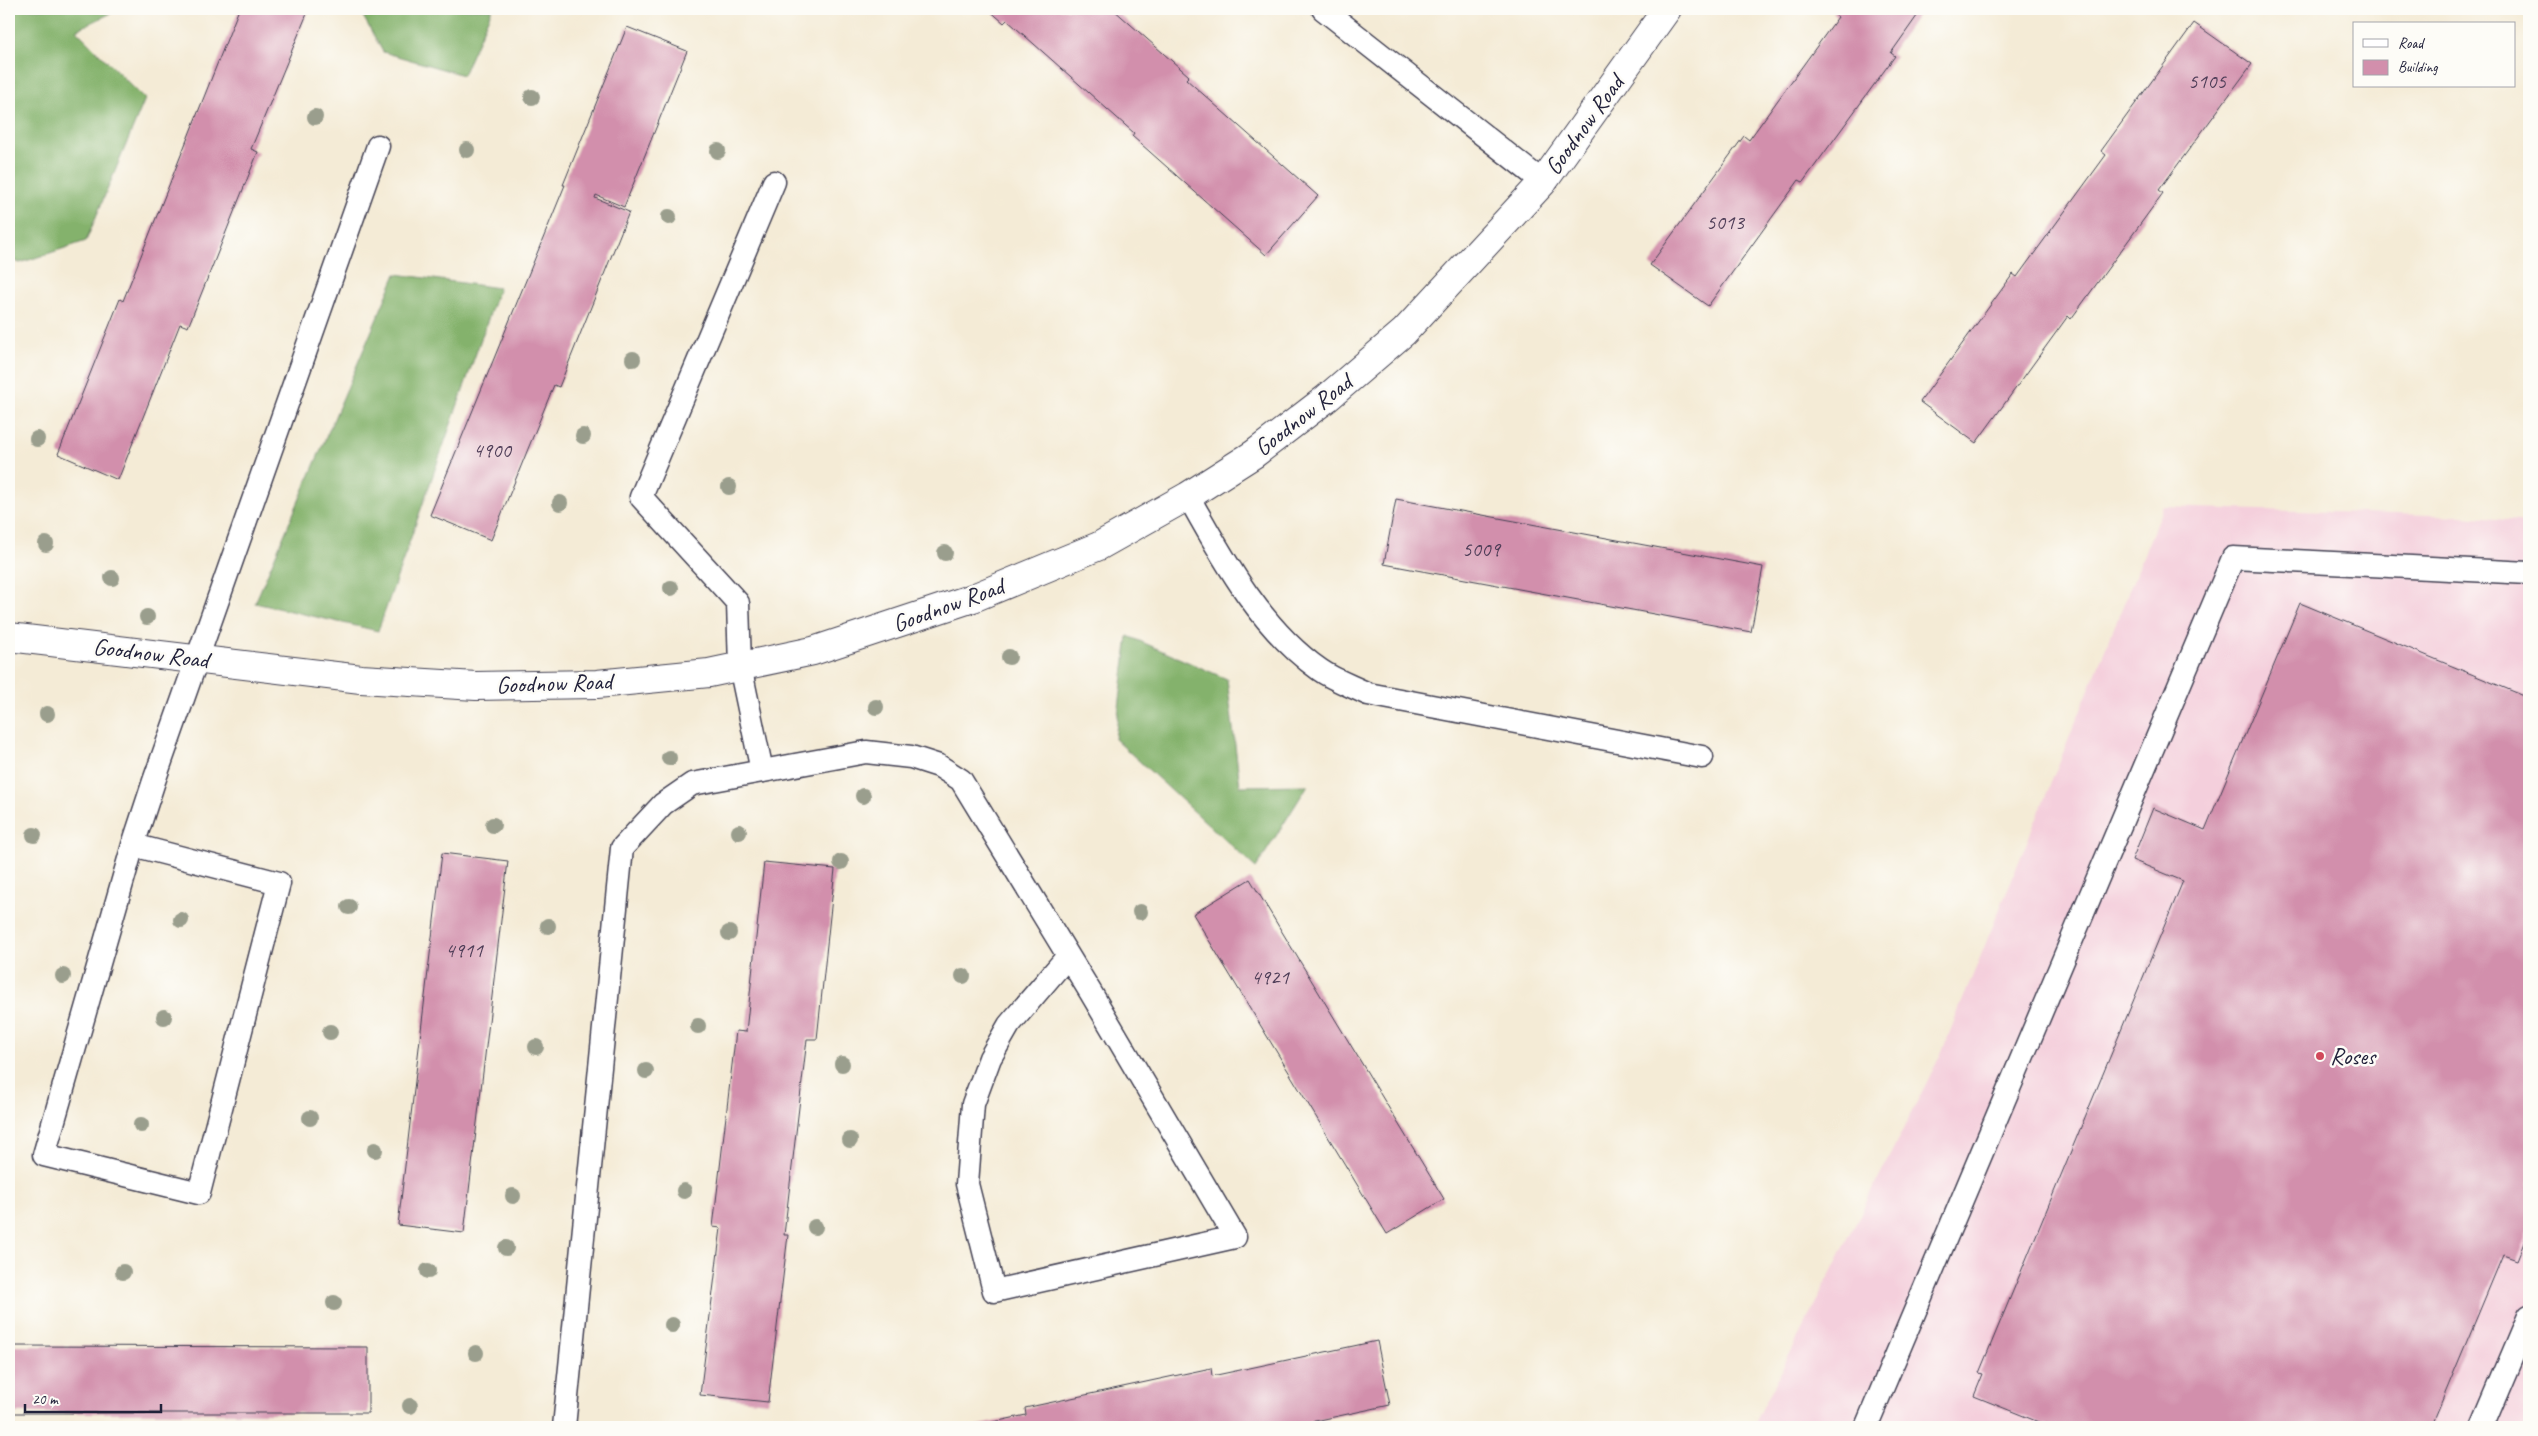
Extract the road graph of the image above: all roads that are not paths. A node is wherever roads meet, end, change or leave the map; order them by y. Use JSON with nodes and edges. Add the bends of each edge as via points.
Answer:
{"nodes":[{"id":1,"x":1323,"y":9,"type":"edge"},
{"id":2,"x":1667,"y":9,"type":"edge"},
{"id":3,"x":378,"y":146,"type":"dead end"},
{"id":4,"x":774,"y":182,"type":"dead end"},
{"id":5,"x":1543,"y":182,"type":"junction"},
{"id":6,"x":1188,"y":496,"type":"junction"},
{"id":7,"x":2529,"y":573,"type":"edge"},
{"id":8,"x":9,"y":636,"type":"edge"},
{"id":9,"x":197,"y":658,"type":"junction"},
{"id":10,"x":740,"y":666,"type":"junction"},
{"id":11,"x":1702,"y":757,"type":"dead end"},
{"id":12,"x":762,"y":771,"type":"junction"},
{"id":13,"x":133,"y":845,"type":"junction"},
{"id":14,"x":1068,"y":956,"type":"junction"},
{"id":15,"x":2529,"y":1316,"type":"edge"},
{"id":16,"x":2520,"y":1362,"type":"edge"},
{"id":17,"x":564,"y":1427,"type":"edge"},
{"id":18,"x":1866,"y":1427,"type":"edge"},
{"id":19,"x":2482,"y":1427,"type":"edge"}],
"edges":[{"from":1,"to":5,"type":"lane"},
{"from":2,"to":5,"type":"street","name":"Goodnow Road"},
{"from":3,"to":9,"type":"lane"},
{"from":4,"to":10,"type":"lane","via":[[641,497],[738,603]]},
{"from":5,"to":6,"type":"street","name":"Goodnow Road","via":[[1404,332],[1327,398],[1254,454]]},
{"from":6,"to":10,"type":"street","name":"Goodnow Road","via":[[1099,546],[973,598],[813,652]]},
{"from":6,"to":11,"type":"lane","via":[[1230,572],[1279,634],[1320,670],[1368,694]]},
{"from":7,"to":18,"type":"lane","via":[[2233,558]]},
{"from":8,"to":9,"type":"street","name":"Goodnow Road"},
{"from":9,"to":10,"type":"street","name":"Goodnow Road","via":[[361,679],[476,686],[597,684]]},
{"from":9,"to":13,"type":"lane"},
{"from":10,"to":12,"type":"lane"},
{"from":12,"to":14,"type":"lane","via":[[866,752],[911,757],[939,766],[961,780]]},
{"from":12,"to":17,"type":"lane","via":[[692,784],[663,804],[622,848]]},
{"from":13,"to":13,"type":"lane","via":[[44,1154],[199,1193],[279,883]]},
{"from":14,"to":14,"type":"lane","via":[[1235,1237],[994,1291],[967,1184],[973,1104],[990,1058],[1009,1025]]},
{"from":15,"to":16,"type":"lane"},
{"from":16,"to":19,"type":"lane"}]}
